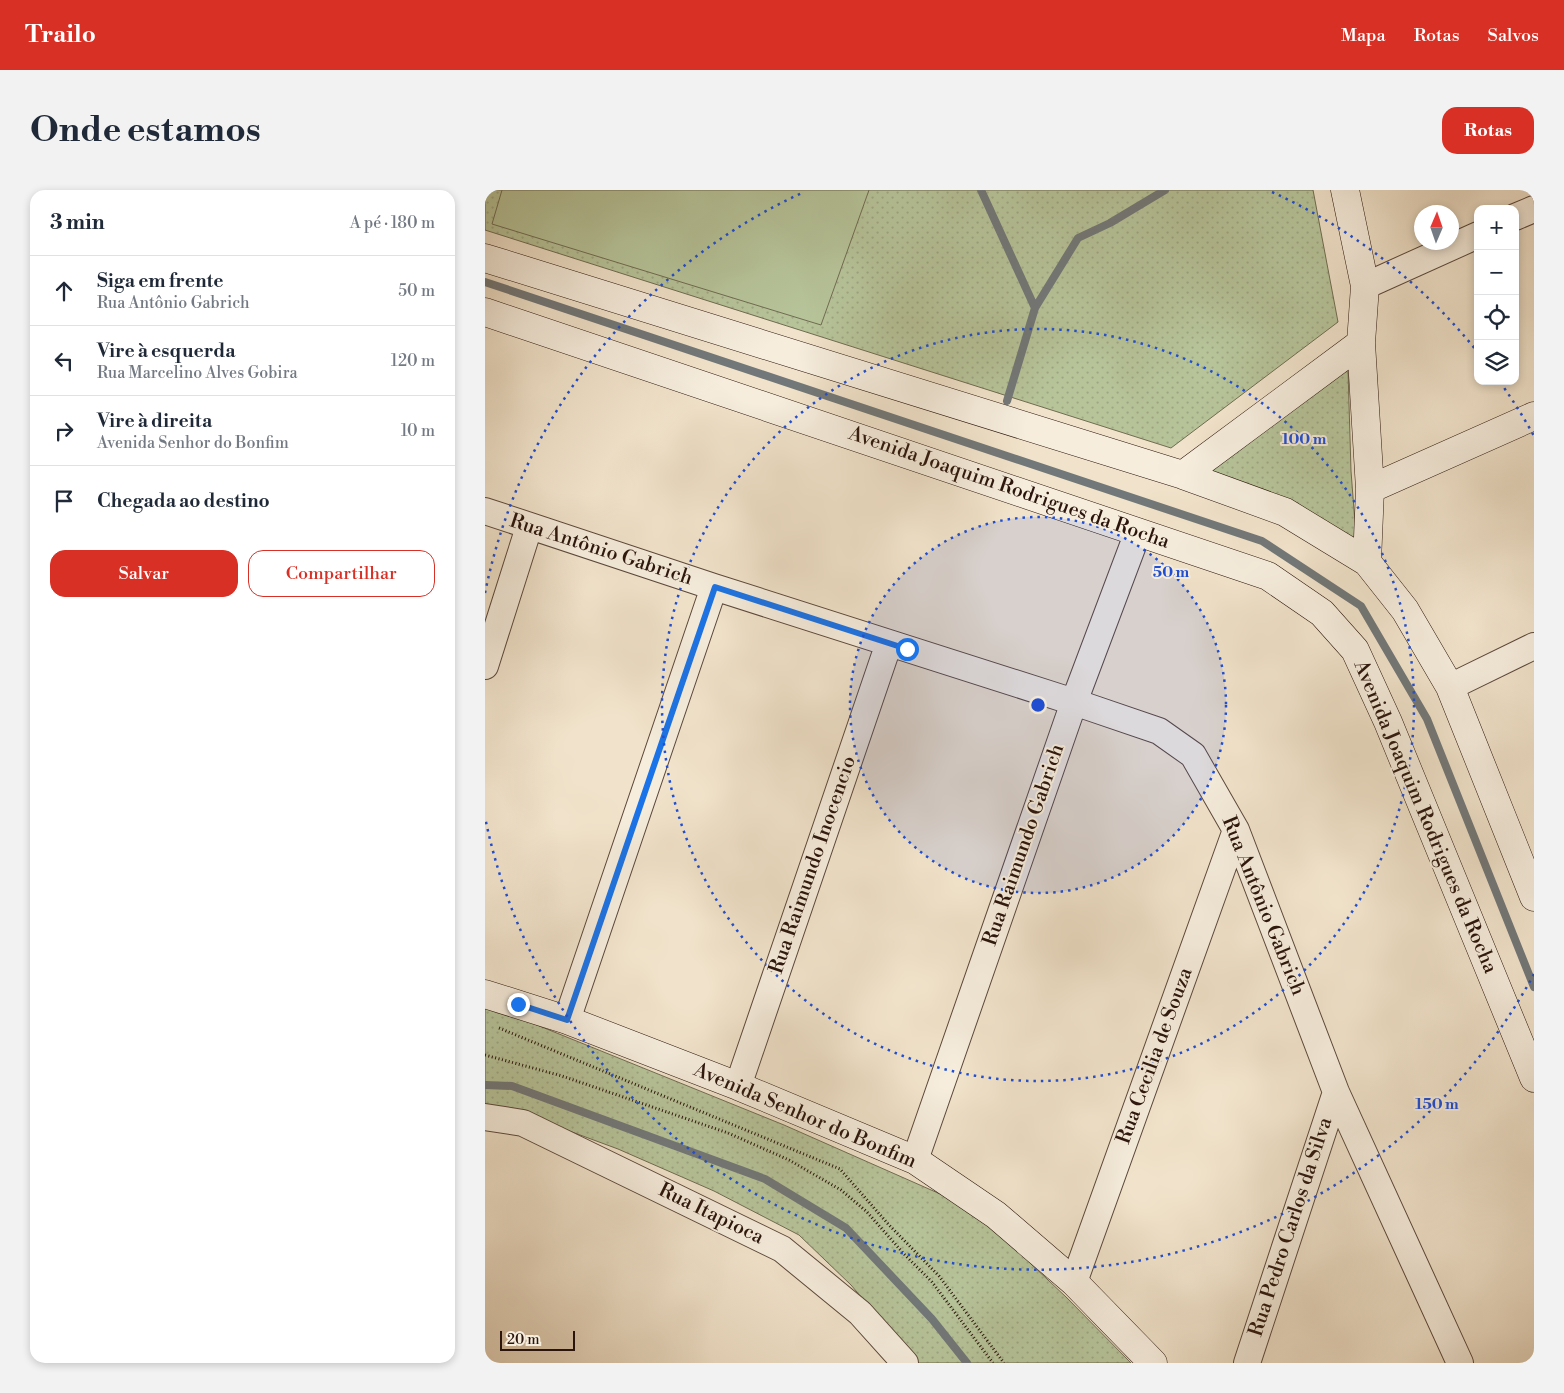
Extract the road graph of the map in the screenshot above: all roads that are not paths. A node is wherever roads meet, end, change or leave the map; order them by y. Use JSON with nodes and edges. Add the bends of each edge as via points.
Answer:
{"nodes":[{"id":1,"x":1345,"y":190,"type":"edge"},
{"id":2,"x":1534,"y":209,"type":"edge"},
{"id":3,"x":1519,"y":216,"type":"edge"},
{"id":4,"x":1474,"y":236,"type":"edge"},
{"id":5,"x":485,"y":258,"type":"edge"},
{"id":6,"x":1365,"y":286,"type":"junction"},
{"id":7,"x":485,"y":312,"type":"edge"},
{"id":8,"x":1361,"y":343,"type":"junction"},
{"id":9,"x":1534,"y":416,"type":"edge"},
{"id":10,"x":1183,"y":475,"type":"junction"},
{"id":11,"x":1370,"y":489,"type":"junction"},
{"id":12,"x":485,"y":511,"type":"edge"},
{"id":13,"x":529,"y":526,"type":"junction"},
{"id":14,"x":1138,"y":532,"type":"junction"},
{"id":15,"x":1367,"y":562,"type":"junction"},
{"id":16,"x":715,"y":587,"type":"junction"},
{"id":17,"x":889,"y":643,"type":"junction"},
{"id":18,"x":1534,"y":646,"type":"edge"},
{"id":19,"x":485,"y":666,"type":"edge"},
{"id":20,"x":1450,"y":687,"type":"junction"},
{"id":21,"x":1074,"y":702,"type":"junction"},
{"id":22,"x":1236,"y":830,"type":"junction"},
{"id":23,"x":1534,"y":897,"type":"edge"},
{"id":24,"x":485,"y":994,"type":"edge"},
{"id":25,"x":567,"y":1020,"type":"junction"},
{"id":26,"x":1534,"y":1078,"type":"edge"},
{"id":27,"x":738,"y":1086,"type":"junction"},
{"id":28,"x":1336,"y":1092,"type":"junction"},
{"id":29,"x":485,"y":1117,"type":"edge"},
{"id":30,"x":915,"y":1160,"type":"junction"},
{"id":31,"x":1074,"y":1282,"type":"junction"},
{"id":32,"x":1448,"y":1337,"type":"junction"},
{"id":33,"x":905,"y":1363,"type":"edge"},
{"id":34,"x":1153,"y":1363,"type":"edge"},
{"id":35,"x":1247,"y":1363,"type":"edge"},
{"id":36,"x":1440,"y":1363,"type":"edge"},
{"id":37,"x":1460,"y":1363,"type":"edge"}],
"edges":[{"from":1,"to":6,"type":"street"},
{"from":2,"to":3,"type":"street"},
{"from":4,"to":6,"type":"street"},
{"from":5,"to":10,"type":"street"},
{"from":6,"to":8,"type":"street"},
{"from":7,"to":14,"type":"street","name":"Avenida Joaquim Rodrigues da Rocha"},
{"from":8,"to":10,"type":"street"},
{"from":8,"to":11,"type":"street"},
{"from":9,"to":11,"type":"street"},
{"from":10,"to":15,"type":"street","via":[[1285,512]]},
{"from":11,"to":15,"type":"street"},
{"from":12,"to":13,"type":"street","name":"Rua Antônio Gabrich"},
{"from":13,"to":16,"type":"street","name":"Rua Antônio Gabrich"},
{"from":13,"to":19,"type":"street"},
{"from":14,"to":21,"type":"street","name":"Rua Raimundo Gabrich"},
{"from":14,"to":26,"type":"street","name":"Avenida Joaquim Rodrigues da Rocha","via":[[1268,576],[1322,613],[1355,650],[1389,722]]},
{"from":15,"to":20,"type":"street","via":[[1405,610]]},
{"from":16,"to":17,"type":"street","name":"Rua Antônio Gabrich"},
{"from":16,"to":25,"type":"street"},
{"from":17,"to":21,"type":"street","name":"Rua Antônio Gabrich"},
{"from":17,"to":27,"type":"street","name":"Rua Raimundo Inocencio"},
{"from":18,"to":20,"type":"street"},
{"from":20,"to":23,"type":"street"},
{"from":21,"to":22,"type":"street","name":"Rua Antônio Gabrich","via":[[1159,731],[1193,755]]},
{"from":21,"to":30,"type":"street","name":"Rua Raimundo Gabrich"},
{"from":22,"to":28,"type":"street","name":"Rua Antônio Gabrich"},
{"from":22,"to":31,"type":"street","name":"Rua Cecilia de Souza"},
{"from":24,"to":25,"type":"street","name":"Avenida Senhor do Bonfim"},
{"from":25,"to":27,"type":"street","name":"Avenida Senhor do Bonfim"},
{"from":27,"to":30,"type":"street","name":"Avenida Senhor do Bonfim"},
{"from":28,"to":32,"type":"street","name":"Rua Antônio Gabrich"},
{"from":28,"to":35,"type":"street","name":"Rua Pedro Carlos da Silva"},
{"from":29,"to":33,"type":"street","name":"Rua Itapioca","via":[[523,1123],[781,1249],[860,1313]]},
{"from":30,"to":31,"type":"street","name":"Avenida Senhor do Bonfim","via":[[996,1214]]},
{"from":31,"to":34,"type":"street","name":"Avenida Senhor do Bonfim"},
{"from":32,"to":36,"type":"street"},
{"from":32,"to":37,"type":"street","name":"Rua Antônio Gabrich"}]}
